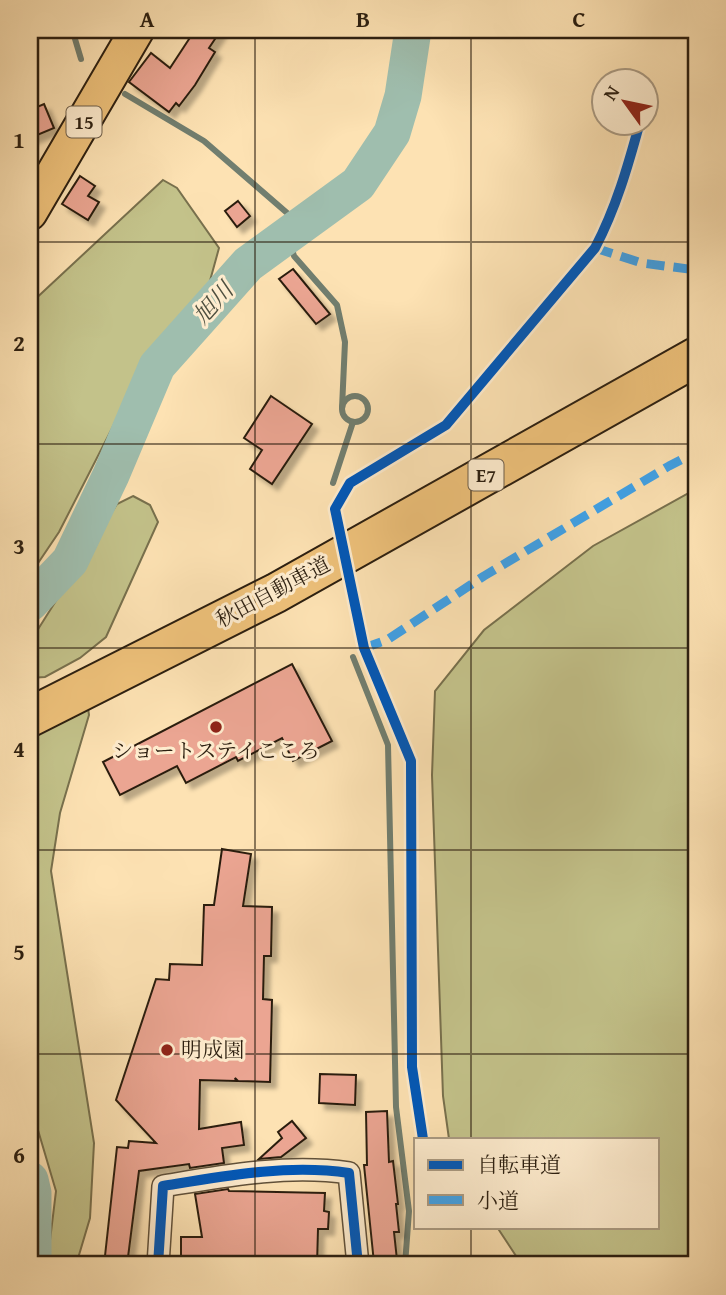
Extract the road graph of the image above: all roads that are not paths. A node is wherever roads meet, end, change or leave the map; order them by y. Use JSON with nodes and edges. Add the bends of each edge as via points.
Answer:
{"nodes":[{"id":1,"x":137,"y":30,"type":"edge"},
{"id":2,"x":31,"y":206,"type":"edge"},
{"id":3,"x":696,"y":357,"type":"edge"},
{"id":4,"x":30,"y":717,"type":"edge"},
{"id":5,"x":158,"y":1265,"type":"edge"},
{"id":6,"x":358,"y":1265,"type":"edge"}],
"edges":[{"from":1,"to":2,"type":"main road","number":"15"},
{"from":3,"to":4,"type":"highway","name":"秋田自動車道","number":"E7","via":[[276,593]]},
{"from":5,"to":6,"type":"street","via":[[163,1186],[255,1172],[324,1169],[349,1173]]}]}
